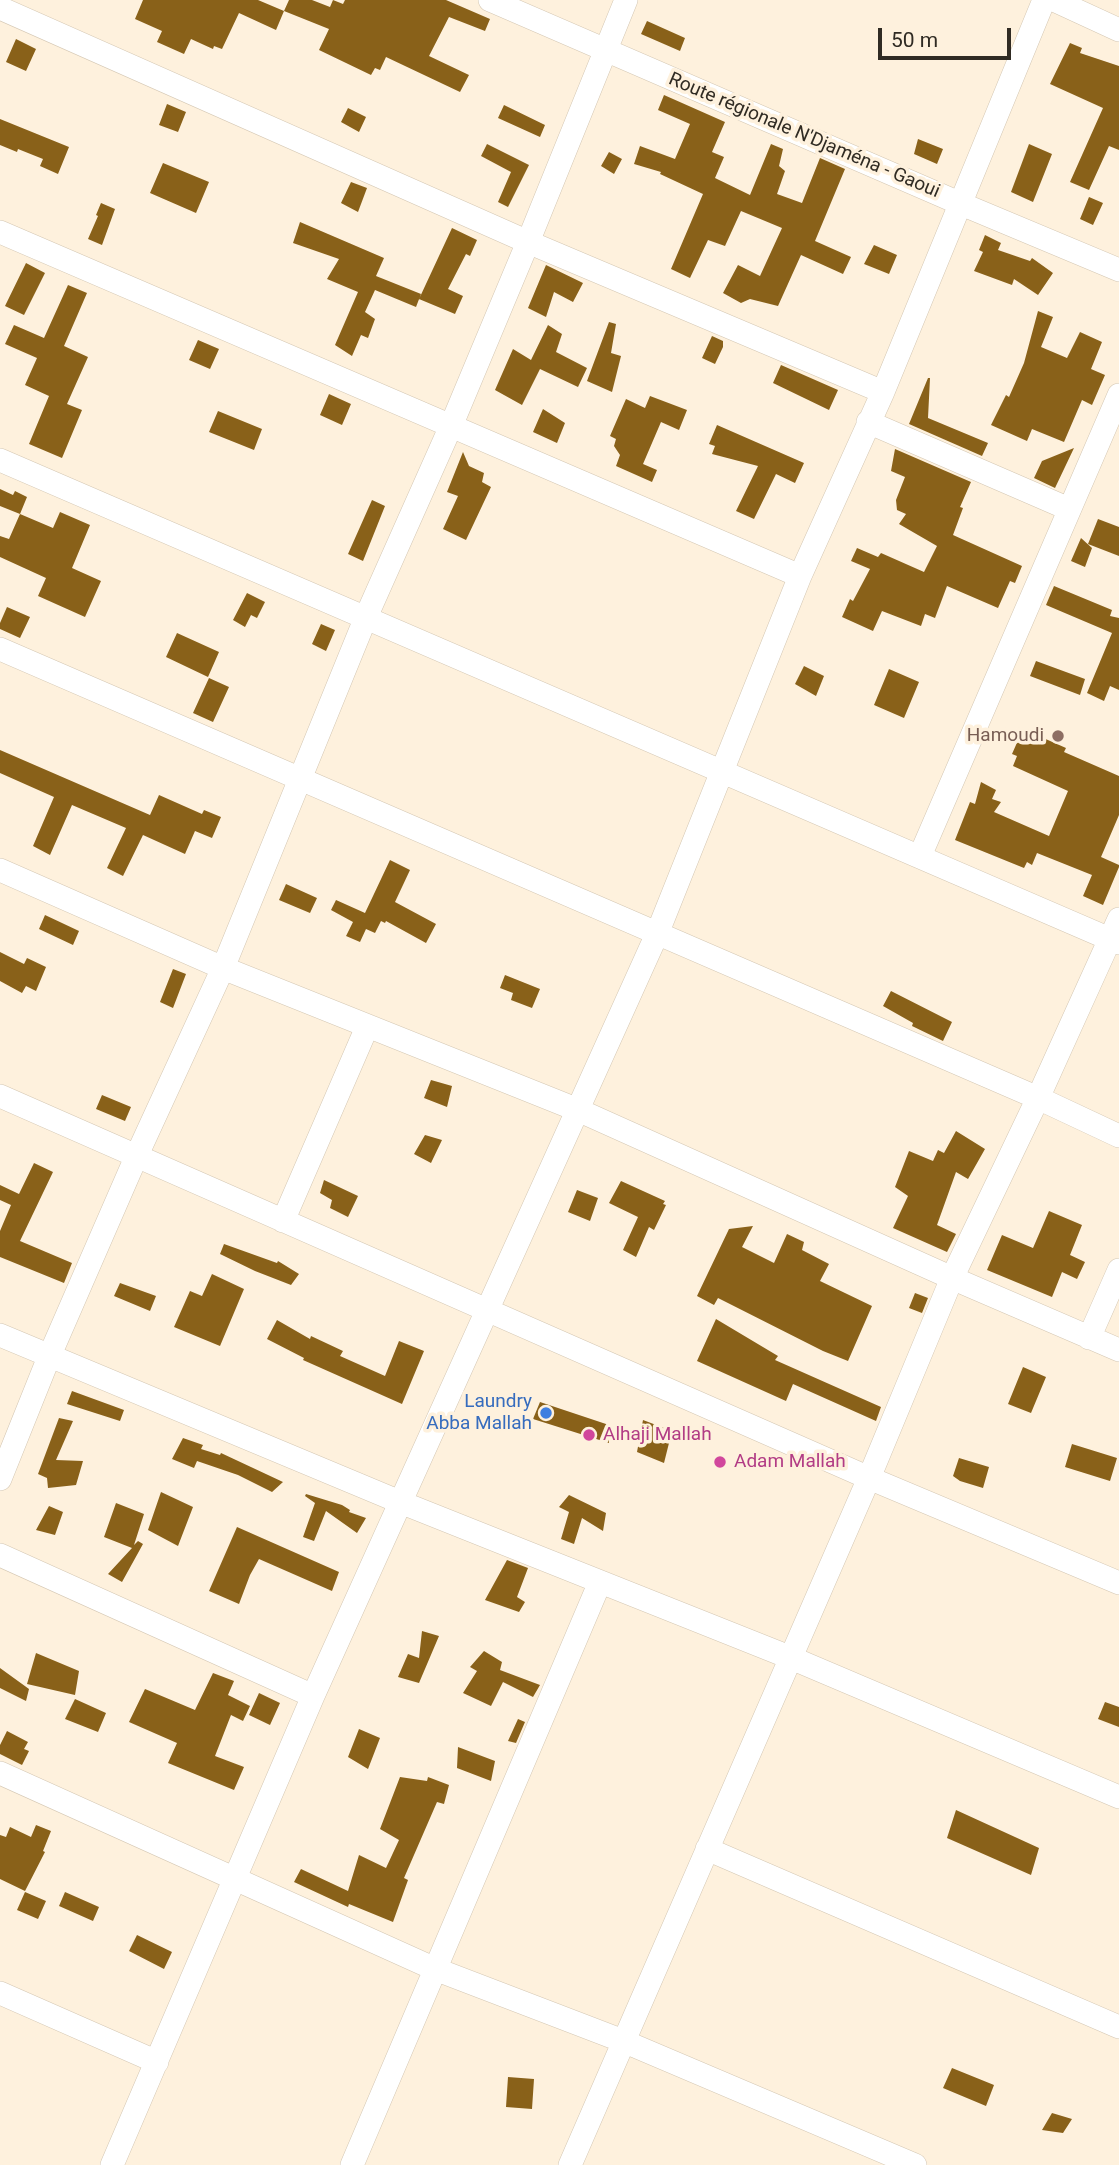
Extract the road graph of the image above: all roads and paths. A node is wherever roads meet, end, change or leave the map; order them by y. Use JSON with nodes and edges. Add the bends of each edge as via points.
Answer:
{"nodes":[{"id":1,"x":490,"y":0,"type":"edge"},
{"id":2,"x":626,"y":0,"type":"edge"},
{"id":3,"x":1045,"y":0,"type":"edge"},
{"id":4,"x":1054,"y":0,"type":"edge"},
{"id":5,"x":0,"y":8,"type":"edge"},
{"id":6,"x":1119,"y":30,"type":"edge"},
{"id":7,"x":604,"y":50,"type":"junction"},
{"id":8,"x":959,"y":203,"type":"junction"},
{"id":9,"x":0,"y":232,"type":"edge"},
{"id":10,"x":528,"y":242,"type":"junction"},
{"id":11,"x":1119,"y":270,"type":"edge"},
{"id":12,"x":883,"y":392,"type":"junction"},
{"id":13,"x":1119,"y":395,"type":"edge"},
{"id":14,"x":868,"y":422,"type":"junction"},
{"id":15,"x":451,"y":426,"type":"junction"},
{"id":16,"x":0,"y":460,"type":"edge"},
{"id":17,"x":1069,"y":509,"type":"junction"},
{"id":18,"x":800,"y":576,"type":"junction"},
{"id":19,"x":366,"y":617,"type":"junction"},
{"id":20,"x":0,"y":649,"type":"edge"},
{"id":21,"x":721,"y":770,"type":"junction"},
{"id":22,"x":299,"y":778,"type":"junction"},
{"id":23,"x":920,"y":856,"type":"junction"},
{"id":24,"x":0,"y":870,"type":"edge"},
{"id":25,"x":657,"y":934,"type":"junction"},
{"id":26,"x":1116,"y":934,"type":"edge"},
{"id":27,"x":223,"y":968,"type":"junction"},
{"id":28,"x":367,"y":1027,"type":"junction"},
{"id":29,"x":0,"y":1096,"type":"edge"},
{"id":30,"x":1038,"y":1098,"type":"junction"},
{"id":31,"x":578,"y":1110,"type":"junction"},
{"id":32,"x":1119,"y":1136,"type":"edge"},
{"id":33,"x":137,"y":1155,"type":"junction"},
{"id":34,"x":283,"y":1221,"type":"junction"},
{"id":35,"x":1119,"y":1270,"type":"edge"},
{"id":36,"x":952,"y":1278,"type":"junction"},
{"id":37,"x":487,"y":1310,"type":"junction"},
{"id":38,"x":0,"y":1335,"type":"edge"},
{"id":39,"x":1089,"y":1338,"type":"junction"},
{"id":40,"x":1119,"y":1350,"type":"edge"},
{"id":41,"x":49,"y":1357,"type":"junction"},
{"id":42,"x":869,"y":1478,"type":"junction"},
{"id":43,"x":0,"y":1479,"type":"edge"},
{"id":44,"x":400,"y":1503,"type":"junction"},
{"id":45,"x":0,"y":1555,"type":"edge"},
{"id":46,"x":600,"y":1582,"type":"junction"},
{"id":47,"x":1119,"y":1583,"type":"edge"},
{"id":48,"x":789,"y":1657,"type":"junction"},
{"id":49,"x":313,"y":1696,"type":"junction"},
{"id":50,"x":0,"y":1773,"type":"edge"},
{"id":51,"x":1119,"y":1797,"type":"edge"},
{"id":52,"x":707,"y":1849,"type":"junction"},
{"id":53,"x":234,"y":1878,"type":"junction"},
{"id":54,"x":435,"y":1969,"type":"junction"},
{"id":55,"x":0,"y":1993,"type":"edge"},
{"id":56,"x":1119,"y":2027,"type":"edge"},
{"id":57,"x":623,"y":2041,"type":"junction"},
{"id":58,"x":157,"y":2062,"type":"junction"},
{"id":59,"x":112,"y":2165,"type":"edge"},
{"id":60,"x":352,"y":2165,"type":"edge"},
{"id":61,"x":570,"y":2165,"type":"edge"},
{"id":62,"x":915,"y":2165,"type":"edge"}],
"edges":[{"from":1,"to":7,"type":"street","name":"Route régionale N'Djaména - Gaoui"},
{"from":2,"to":7,"type":"street"},
{"from":3,"to":8,"type":"street"},
{"from":4,"to":6,"type":"street"},
{"from":5,"to":10,"type":"street"},
{"from":7,"to":8,"type":"street","name":"Route régionale N'Djaména - Gaoui"},
{"from":7,"to":10,"type":"street"},
{"from":8,"to":11,"type":"street","name":"Route régionale N'Djaména - Gaoui"},
{"from":8,"to":12,"type":"street"},
{"from":9,"to":15,"type":"street"},
{"from":10,"to":12,"type":"street"},
{"from":10,"to":15,"type":"street"},
{"from":12,"to":14,"type":"street"},
{"from":13,"to":17,"type":"street"},
{"from":14,"to":17,"type":"street"},
{"from":14,"to":18,"type":"street"},
{"from":15,"to":18,"type":"street"},
{"from":15,"to":19,"type":"street"},
{"from":16,"to":19,"type":"street"},
{"from":17,"to":23,"type":"street"},
{"from":18,"to":21,"type":"street"},
{"from":19,"to":21,"type":"street"},
{"from":19,"to":22,"type":"street"},
{"from":20,"to":22,"type":"street"},
{"from":21,"to":23,"type":"street"},
{"from":21,"to":25,"type":"street"},
{"from":22,"to":25,"type":"street"},
{"from":22,"to":27,"type":"street"},
{"from":23,"to":26,"type":"street"},
{"from":24,"to":27,"type":"street"},
{"from":25,"to":30,"type":"street"},
{"from":25,"to":31,"type":"street"},
{"from":26,"to":30,"type":"street"},
{"from":27,"to":28,"type":"street"},
{"from":27,"to":33,"type":"street"},
{"from":28,"to":31,"type":"street"},
{"from":28,"to":34,"type":"street"},
{"from":29,"to":33,"type":"street"},
{"from":30,"to":32,"type":"street"},
{"from":30,"to":36,"type":"street"},
{"from":31,"to":36,"type":"street"},
{"from":31,"to":37,"type":"street"},
{"from":33,"to":34,"type":"street"},
{"from":33,"to":41,"type":"street"},
{"from":34,"to":37,"type":"street"},
{"from":35,"to":39,"type":"street"},
{"from":36,"to":39,"type":"street"},
{"from":36,"to":42,"type":"street"},
{"from":37,"to":42,"type":"street"},
{"from":37,"to":44,"type":"street"},
{"from":38,"to":41,"type":"street"},
{"from":39,"to":40,"type":"street"},
{"from":41,"to":43,"type":"street"},
{"from":41,"to":44,"type":"street"},
{"from":42,"to":47,"type":"street"},
{"from":42,"to":48,"type":"street"},
{"from":44,"to":46,"type":"street"},
{"from":44,"to":49,"type":"street"},
{"from":45,"to":49,"type":"street"},
{"from":46,"to":48,"type":"street"},
{"from":46,"to":54,"type":"street"},
{"from":48,"to":51,"type":"street"},
{"from":48,"to":52,"type":"street"},
{"from":49,"to":53,"type":"street"},
{"from":50,"to":53,"type":"street"},
{"from":52,"to":56,"type":"street"},
{"from":52,"to":57,"type":"street"},
{"from":53,"to":54,"type":"street"},
{"from":53,"to":58,"type":"street"},
{"from":54,"to":57,"type":"street"},
{"from":54,"to":60,"type":"street"},
{"from":55,"to":58,"type":"street"},
{"from":57,"to":61,"type":"street"},
{"from":57,"to":62,"type":"street"},
{"from":58,"to":59,"type":"street"}]}
